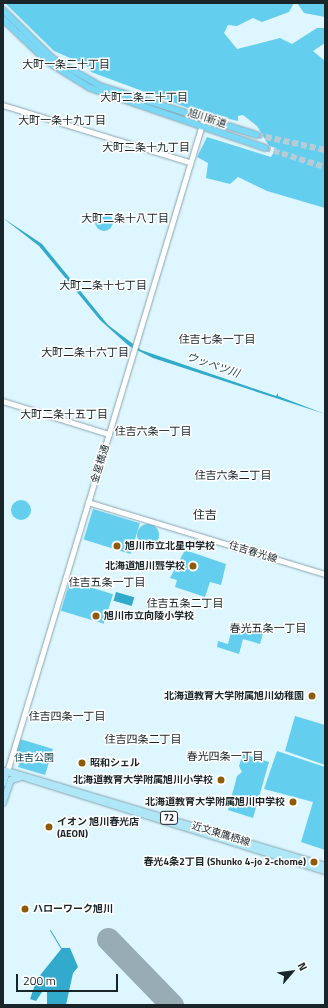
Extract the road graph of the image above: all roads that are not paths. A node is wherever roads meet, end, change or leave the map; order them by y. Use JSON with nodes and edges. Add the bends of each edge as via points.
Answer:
{"nodes":[{"id":1,"x":3,"y":10,"type":"edge"},
{"id":2,"x":3,"y":19,"type":"edge"},
{"id":3,"x":3,"y":105,"type":"edge"},
{"id":4,"x":203,"y":121,"type":"junction"},
{"id":5,"x":201,"y":127,"type":"junction"},
{"id":6,"x":256,"y":135,"type":"tunnel mouth"},
{"id":7,"x":265,"y":148,"type":"tunnel mouth"},
{"id":8,"x":190,"y":162,"type":"junction"},
{"id":9,"x":3,"y":402,"type":"edge"},
{"id":10,"x":109,"y":434,"type":"junction"},
{"id":11,"x":88,"y":502,"type":"junction"},
{"id":12,"x":325,"y":574,"type":"edge"},
{"id":13,"x":5,"y":771,"type":"edge"},
{"id":14,"x":20,"y":778,"type":"junction"},
{"id":15,"x":6,"y":784,"type":"edge"},
{"id":16,"x":3,"y":803,"type":"edge"},
{"id":17,"x":325,"y":866,"type":"edge"},
{"id":18,"x":325,"y":871,"type":"edge"}],
"edges":[{"from":1,"to":4,"type":"highway","name":"旭川新道","via":[[32,41],[77,75],[131,98]]},
{"from":2,"to":5,"type":"highway","name":"旭川新道","via":[[48,62],[90,88]]},
{"from":3,"to":8,"type":"street"},
{"from":4,"to":5,"type":"street","name":"金星橋通"},
{"from":4,"to":6,"type":"highway","name":"旭川新道"},
{"from":5,"to":7,"type":"highway","name":"旭川新道"},
{"from":5,"to":8,"type":"street","name":"金星橋通"},
{"from":8,"to":10,"type":"street","name":"金星橋通"},
{"from":9,"to":10,"type":"street"},
{"from":10,"to":11,"type":"street","name":"金星橋通"},
{"from":11,"to":12,"type":"street","name":"住吉春光線"},
{"from":11,"to":13,"type":"street","name":"金星橋通"},
{"from":13,"to":14,"type":"main road","number":"72"},
{"from":13,"to":15,"type":"main road","name":"金星橋通"},
{"from":13,"to":17,"type":"main road","name":"近文東鷹栖線","number":"72","via":[[13,770]]},
{"from":14,"to":15,"type":"main road"},
{"from":14,"to":18,"type":"main road","name":"近文東鷹栖線","number":"72"},
{"from":15,"to":16,"type":"main road","name":"金星橋通"}]}
